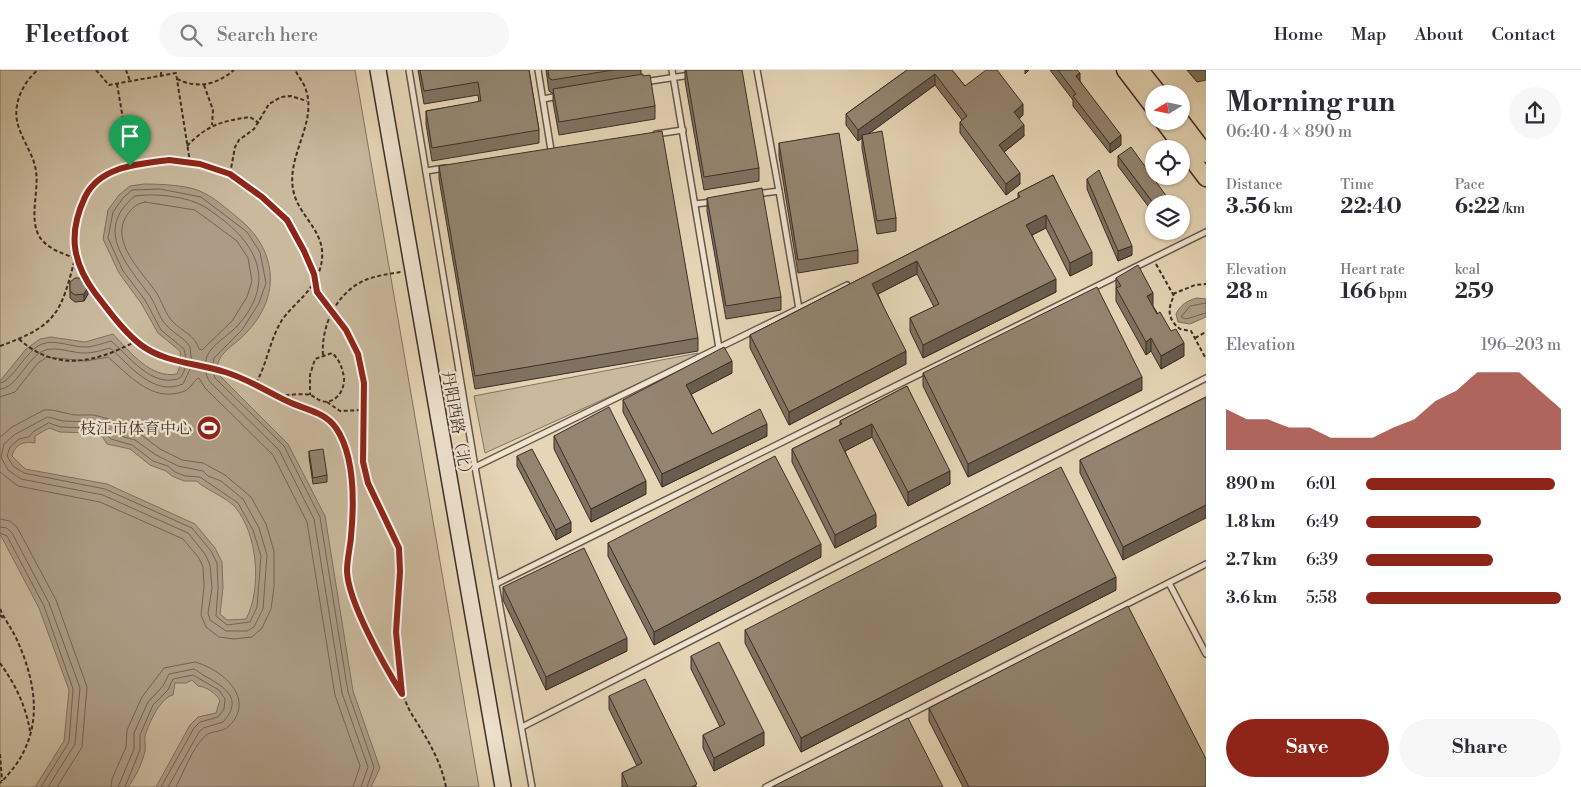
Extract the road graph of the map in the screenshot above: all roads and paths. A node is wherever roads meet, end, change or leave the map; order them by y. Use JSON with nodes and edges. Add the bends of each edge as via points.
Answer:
{"nodes":[{"id":1,"x":38,"y":70,"type":"edge"},
{"id":2,"x":96,"y":70,"type":"edge"},
{"id":3,"x":126,"y":70,"type":"edge"},
{"id":4,"x":161,"y":70,"type":"edge"},
{"id":5,"x":234,"y":70,"type":"edge"},
{"id":6,"x":294,"y":70,"type":"edge"},
{"id":7,"x":378,"y":70,"type":"edge"},
{"id":8,"x":409,"y":70,"type":"edge"},
{"id":9,"x":538,"y":70,"type":"edge"},
{"id":10,"x":672,"y":70,"type":"edge"},
{"id":11,"x":757,"y":70,"type":"edge"},
{"id":12,"x":1125,"y":70,"type":"edge"},
{"id":13,"x":1140,"y":70,"type":"edge"},
{"id":14,"x":700,"y":73,"type":"edge"},
{"id":15,"x":161,"y":76,"type":"junction"},
{"id":16,"x":675,"y":77,"type":"junction"},
{"id":17,"x":177,"y":79,"type":"junction"},
{"id":18,"x":130,"y":81,"type":"junction"},
{"id":19,"x":117,"y":83,"type":"junction"},
{"id":20,"x":637,"y":83,"type":"edge"},
{"id":21,"x":204,"y":84,"type":"junction"},
{"id":22,"x":1152,"y":85,"type":"edge"},
{"id":23,"x":562,"y":96,"type":"edge"},
{"id":24,"x":1145,"y":96,"type":"edge"},
{"id":25,"x":543,"y":99,"type":"junction"},
{"id":26,"x":308,"y":102,"type":"junction"},
{"id":27,"x":259,"y":123,"type":"junction"},
{"id":28,"x":212,"y":125,"type":"junction"},
{"id":29,"x":683,"y":130,"type":"junction"},
{"id":30,"x":1171,"y":130,"type":"edge"},
{"id":31,"x":1187,"y":130,"type":"edge"},
{"id":32,"x":645,"y":136,"type":"edge"},
{"id":33,"x":187,"y":146,"type":"junction"},
{"id":34,"x":561,"y":149,"type":"edge"},
{"id":35,"x":551,"y":150,"type":"junction"},
{"id":36,"x":542,"y":152,"type":"edge"},
{"id":37,"x":1206,"y":154,"type":"edge"},
{"id":38,"x":190,"y":162,"type":"junction"},
{"id":39,"x":130,"y":166,"type":"junction"},
{"id":40,"x":455,"y":166,"type":"edge"},
{"id":41,"x":426,"y":171,"type":"junction"},
{"id":42,"x":230,"y":174,"type":"junction"},
{"id":43,"x":1206,"y":178,"type":"edge"},
{"id":44,"x":779,"y":191,"type":"junction"},
{"id":45,"x":751,"y":195,"type":"edge"},
{"id":46,"x":723,"y":200,"type":"edge"},
{"id":47,"x":695,"y":204,"type":"junction"},
{"id":48,"x":1206,"y":232,"type":"edge"},
{"id":49,"x":75,"y":258,"type":"junction"},
{"id":50,"x":1153,"y":258,"type":"junction"},
{"id":51,"x":413,"y":270,"type":"junction"},
{"id":52,"x":315,"y":280,"type":"junction"},
{"id":53,"x":853,"y":282,"type":"edge"},
{"id":54,"x":1206,"y":284,"type":"edge"},
{"id":55,"x":1172,"y":294,"type":"junction"},
{"id":56,"x":799,"y":308,"type":"junction"},
{"id":57,"x":332,"y":312,"type":"junction"},
{"id":58,"x":1206,"y":332,"type":"edge"},
{"id":59,"x":1195,"y":338,"type":"junction"},
{"id":60,"x":19,"y":339,"type":"junction"},
{"id":61,"x":137,"y":341,"type":"junction"},
{"id":62,"x":0,"y":346,"type":"edge"},
{"id":63,"x":719,"y":348,"type":"junction"},
{"id":64,"x":323,"y":355,"type":"junction"},
{"id":65,"x":1206,"y":359,"type":"edge"},
{"id":66,"x":1206,"y":378,"type":"edge"},
{"id":67,"x":256,"y":383,"type":"junction"},
{"id":68,"x":310,"y":395,"type":"junction"},
{"id":69,"x":279,"y":396,"type":"junction"},
{"id":70,"x":327,"y":402,"type":"junction"},
{"id":71,"x":363,"y":410,"type":"junction"},
{"id":72,"x":475,"y":468,"type":"junction"},
{"id":73,"x":1206,"y":564,"type":"edge"},
{"id":74,"x":1170,"y":583,"type":"junction"},
{"id":75,"x":496,"y":584,"type":"junction"},
{"id":76,"x":0,"y":609,"type":"edge"},
{"id":77,"x":0,"y":615,"type":"edge"},
{"id":78,"x":6,"y":621,"type":"junction"},
{"id":79,"x":1206,"y":654,"type":"edge"},
{"id":80,"x":0,"y":663,"type":"edge"},
{"id":81,"x":402,"y":694,"type":"junction"},
{"id":82,"x":522,"y":727,"type":"junction"},
{"id":83,"x":30,"y":734,"type":"junction"},
{"id":84,"x":0,"y":754,"type":"edge"},
{"id":85,"x":1,"y":782,"type":"edge"},
{"id":86,"x":446,"y":787,"type":"edge"},
{"id":87,"x":503,"y":787,"type":"edge"},
{"id":88,"x":532,"y":787,"type":"edge"},
{"id":89,"x":766,"y":787,"type":"edge"}],
"edges":[{"from":1,"to":49,"type":"path","via":[[22,88],[17,115],[18,127],[36,169],[34,218],[44,243]]},
{"from":2,"to":19,"type":"path","via":[[109,85]]},
{"from":3,"to":18,"type":"path"},
{"from":4,"to":15,"type":"path"},
{"from":5,"to":21,"type":"path","via":[[224,78]]},
{"from":6,"to":26,"type":"path","via":[[306,88]]},
{"from":7,"to":51,"type":"street","name":"丹阳西路（北）"},
{"from":8,"to":41,"type":"lane"},
{"from":9,"to":25,"type":"lane"},
{"from":10,"to":16,"type":"lane"},
{"from":11,"to":44,"type":"lane"},
{"from":12,"to":24,"type":"main road"},
{"from":13,"to":22,"type":"main road"},
{"from":14,"to":16,"type":"lane"},
{"from":15,"to":17,"type":"path","via":[[176,73]]},
{"from":15,"to":18,"type":"path"},
{"from":16,"to":20,"type":"lane"},
{"from":16,"to":29,"type":"lane"},
{"from":17,"to":21,"type":"path","via":[[187,84]]},
{"from":17,"to":33,"type":"path"},
{"from":18,"to":19,"type":"path"},
{"from":19,"to":39,"type":"path"},
{"from":21,"to":28,"type":"path","via":[[213,110]]},
{"from":23,"to":25,"type":"lane"},
{"from":25,"to":35,"type":"lane"},
{"from":26,"to":27,"type":"path","via":[[281,97],[269,104]]},
{"from":26,"to":52,"type":"path","via":[[292,177],[296,202],[319,237],[320,268]]},
{"from":27,"to":28,"type":"path","via":[[250,117]]},
{"from":27,"to":42,"type":"path","via":[[235,147]]},
{"from":28,"to":33,"type":"path"},
{"from":29,"to":32,"type":"lane"},
{"from":29,"to":47,"type":"lane"},
{"from":30,"to":43,"type":"main road"},
{"from":31,"to":37,"type":"main road"},
{"from":33,"to":38,"type":"path"},
{"from":34,"to":35,"type":"lane"},
{"from":35,"to":36,"type":"lane"},
{"from":38,"to":39,"type":"path","via":[[169,160]]},
{"from":38,"to":42,"type":"path"},
{"from":39,"to":49,"type":"path","via":[[105,174],[90,187],[80,207],[75,232]]},
{"from":40,"to":41,"type":"lane"},
{"from":41,"to":72,"type":"lane"},
{"from":42,"to":52,"type":"path","via":[[287,220]]},
{"from":44,"to":45,"type":"lane"},
{"from":44,"to":56,"type":"lane"},
{"from":46,"to":47,"type":"lane"},
{"from":47,"to":63,"type":"lane"},
{"from":48,"to":50,"type":"lane"},
{"from":49,"to":60,"type":"path","via":[[66,296],[56,314],[37,330]]},
{"from":49,"to":61,"type":"path","via":[[80,272],[99,299]]},
{"from":50,"to":55,"type":"path"},
{"from":50,"to":75,"type":"lane"},
{"from":51,"to":57,"type":"path","via":[[364,280],[347,293]]},
{"from":51,"to":87,"type":"street","name":"丹阳西路（北）"},
{"from":52,"to":57,"type":"path","via":[[317,292]]},
{"from":52,"to":67,"type":"path","via":[[308,293],[282,320]]},
{"from":53,"to":56,"type":"lane"},
{"from":54,"to":55,"type":"path"},
{"from":55,"to":59,"type":"path","via":[[1170,316],[1175,325],[1191,331]]},
{"from":56,"to":63,"type":"lane"},
{"from":57,"to":64,"type":"path","via":[[326,325]]},
{"from":57,"to":71,"type":"path","via":[[358,354],[364,383]]},
{"from":58,"to":59,"type":"path"},
{"from":59,"to":65,"type":"path"},
{"from":60,"to":61,"type":"path","via":[[34,352],[50,358],[78,361],[99,357]]},
{"from":60,"to":62,"type":"path"},
{"from":61,"to":67,"type":"path","via":[[174,361],[224,371]]},
{"from":63,"to":72,"type":"lane"},
{"from":64,"to":68,"type":"path","via":[[315,359],[311,367]]},
{"from":64,"to":70,"type":"path","via":[[332,354],[337,358],[344,381],[341,393]]},
{"from":66,"to":82,"type":"lane"},
{"from":67,"to":69,"type":"path"},
{"from":68,"to":69,"type":"path"},
{"from":68,"to":70,"type":"path"},
{"from":69,"to":81,"type":"path","via":[[325,415],[345,445],[353,516],[347,572],[364,623]]},
{"from":70,"to":71,"type":"path","via":[[340,411]]},
{"from":71,"to":81,"type":"path","via":[[363,462],[368,483],[399,548],[396,632]]},
{"from":72,"to":75,"type":"lane"},
{"from":73,"to":74,"type":"lane"},
{"from":74,"to":79,"type":"lane"},
{"from":74,"to":89,"type":"lane"},
{"from":75,"to":82,"type":"lane"},
{"from":76,"to":78,"type":"path"},
{"from":77,"to":78,"type":"path"},
{"from":78,"to":83,"type":"path","via":[[16,638],[34,688]]},
{"from":80,"to":83,"type":"path","via":[[19,695]]},
{"from":81,"to":86,"type":"path","via":[[435,751]]},
{"from":82,"to":88,"type":"lane"},
{"from":83,"to":85,"type":"path","via":[[20,759]]},
{"from":84,"to":85,"type":"path"}]}
